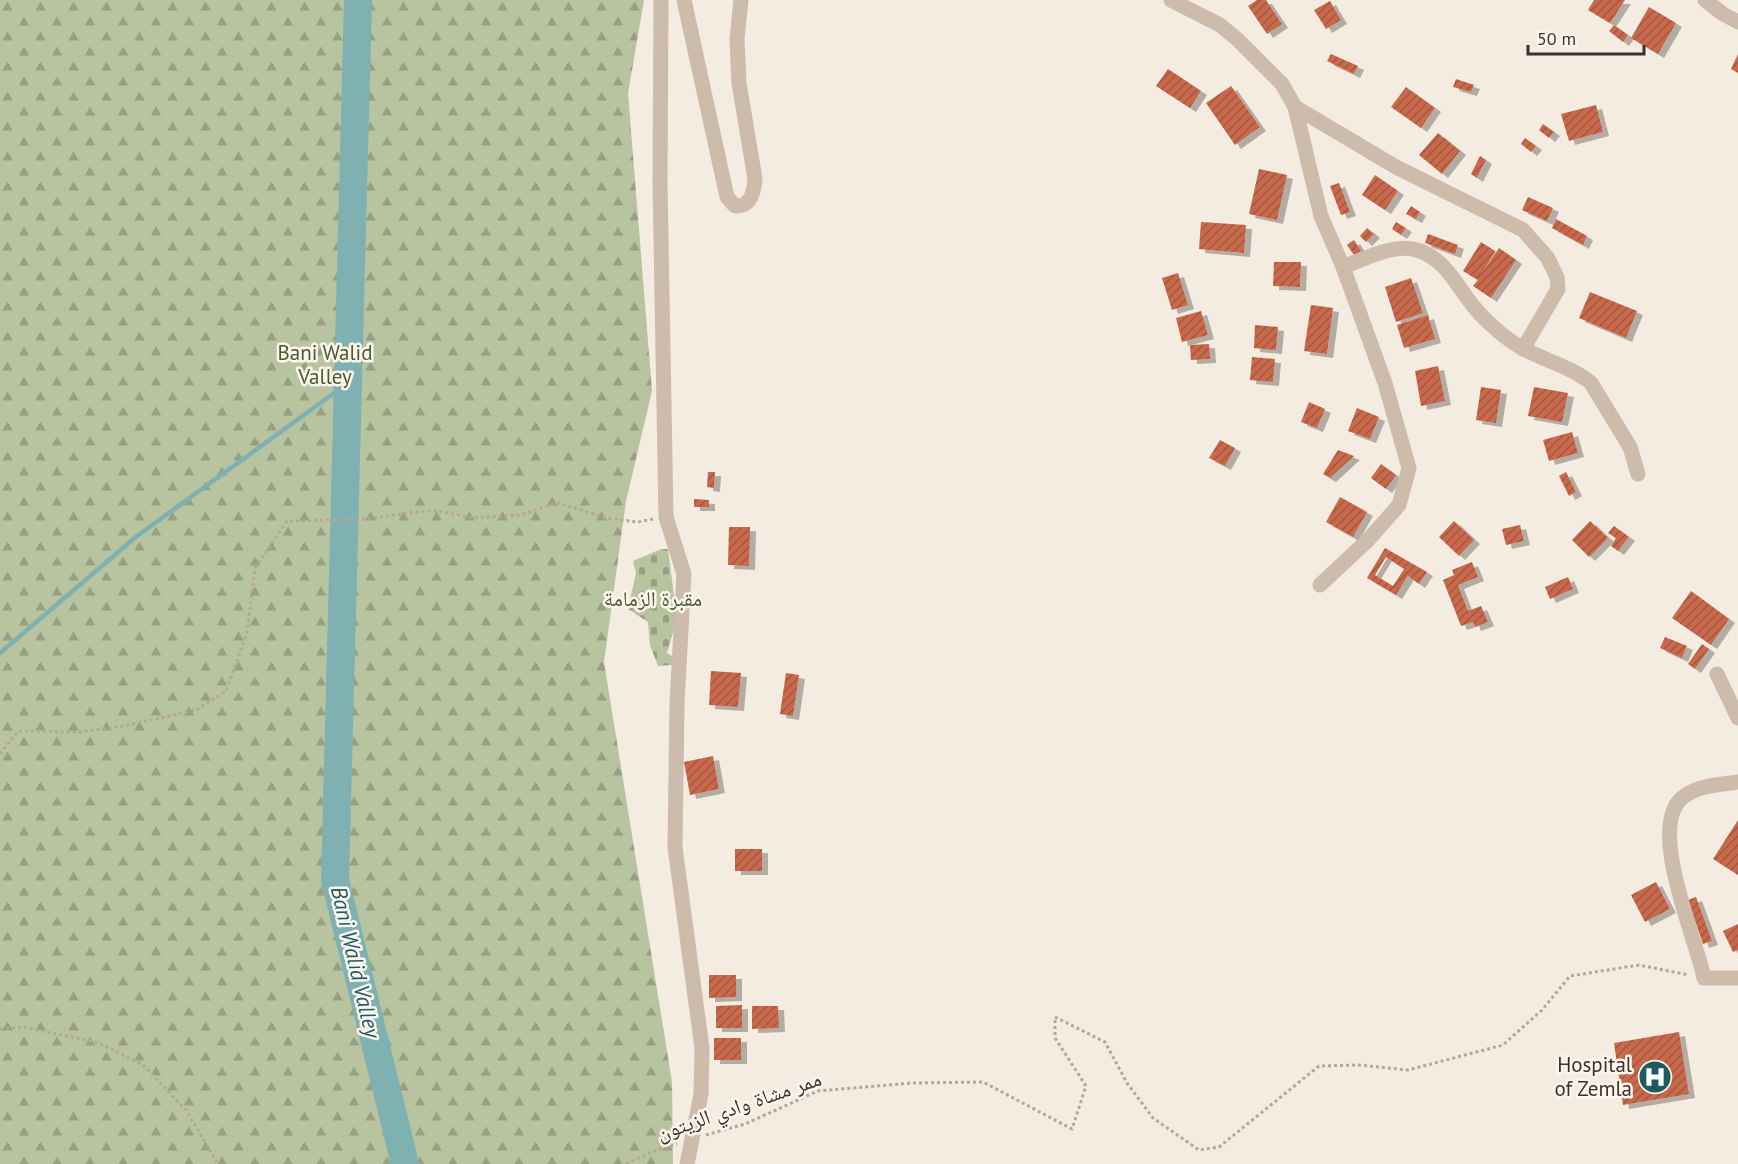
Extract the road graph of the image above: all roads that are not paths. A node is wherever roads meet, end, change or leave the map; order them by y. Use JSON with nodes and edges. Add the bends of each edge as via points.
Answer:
{"nodes":[{"id":1,"x":661,"y":0,"type":"edge"},
{"id":2,"x":684,"y":0,"type":"edge"},
{"id":3,"x":741,"y":0,"type":"edge"},
{"id":4,"x":1171,"y":0,"type":"edge"},
{"id":5,"x":1705,"y":0,"type":"edge"},
{"id":6,"x":1738,"y":22,"type":"edge"},
{"id":7,"x":1295,"y":106,"type":"junction"},
{"id":8,"x":1343,"y":267,"type":"junction"},
{"id":9,"x":1523,"y":349,"type":"junction"},
{"id":10,"x":1638,"y":474,"type":"dead end"},
{"id":11,"x":1320,"y":585,"type":"dead end"},
{"id":12,"x":1717,"y":675,"type":"dead end"},
{"id":13,"x":1738,"y":718,"type":"edge"},
{"id":14,"x":1738,"y":782,"type":"edge"},
{"id":15,"x":1738,"y":978,"type":"edge"},
{"id":16,"x":687,"y":1164,"type":"edge"}],
"edges":[{"from":1,"to":16,"type":"street","via":[[666,517],[684,574],[675,847],[702,1048],[700,1094]]},
{"from":2,"to":3,"type":"street","via":[[727,197],[735,206],[742,206],[754,192],[755,179],[739,83],[737,39]]},
{"from":4,"to":7,"type":"street","via":[[1220,25],[1237,39],[1282,84]]},
{"from":5,"to":6,"type":"street"},
{"from":7,"to":8,"type":"street","via":[[1321,216]]},
{"from":7,"to":9,"type":"street","via":[[1396,167],[1523,230],[1547,257],[1558,289]]},
{"from":8,"to":9,"type":"street","via":[[1403,248],[1430,254],[1445,266],[1482,317]]},
{"from":8,"to":11,"type":"street","via":[[1385,384],[1409,468],[1399,505]]},
{"from":9,"to":10,"type":"street","via":[[1591,383],[1630,447]]},
{"from":12,"to":13,"type":"street"},
{"from":14,"to":15,"type":"street","via":[[1700,788],[1682,798],[1672,811],[1669,829],[1670,858],[1704,978]]}]}
